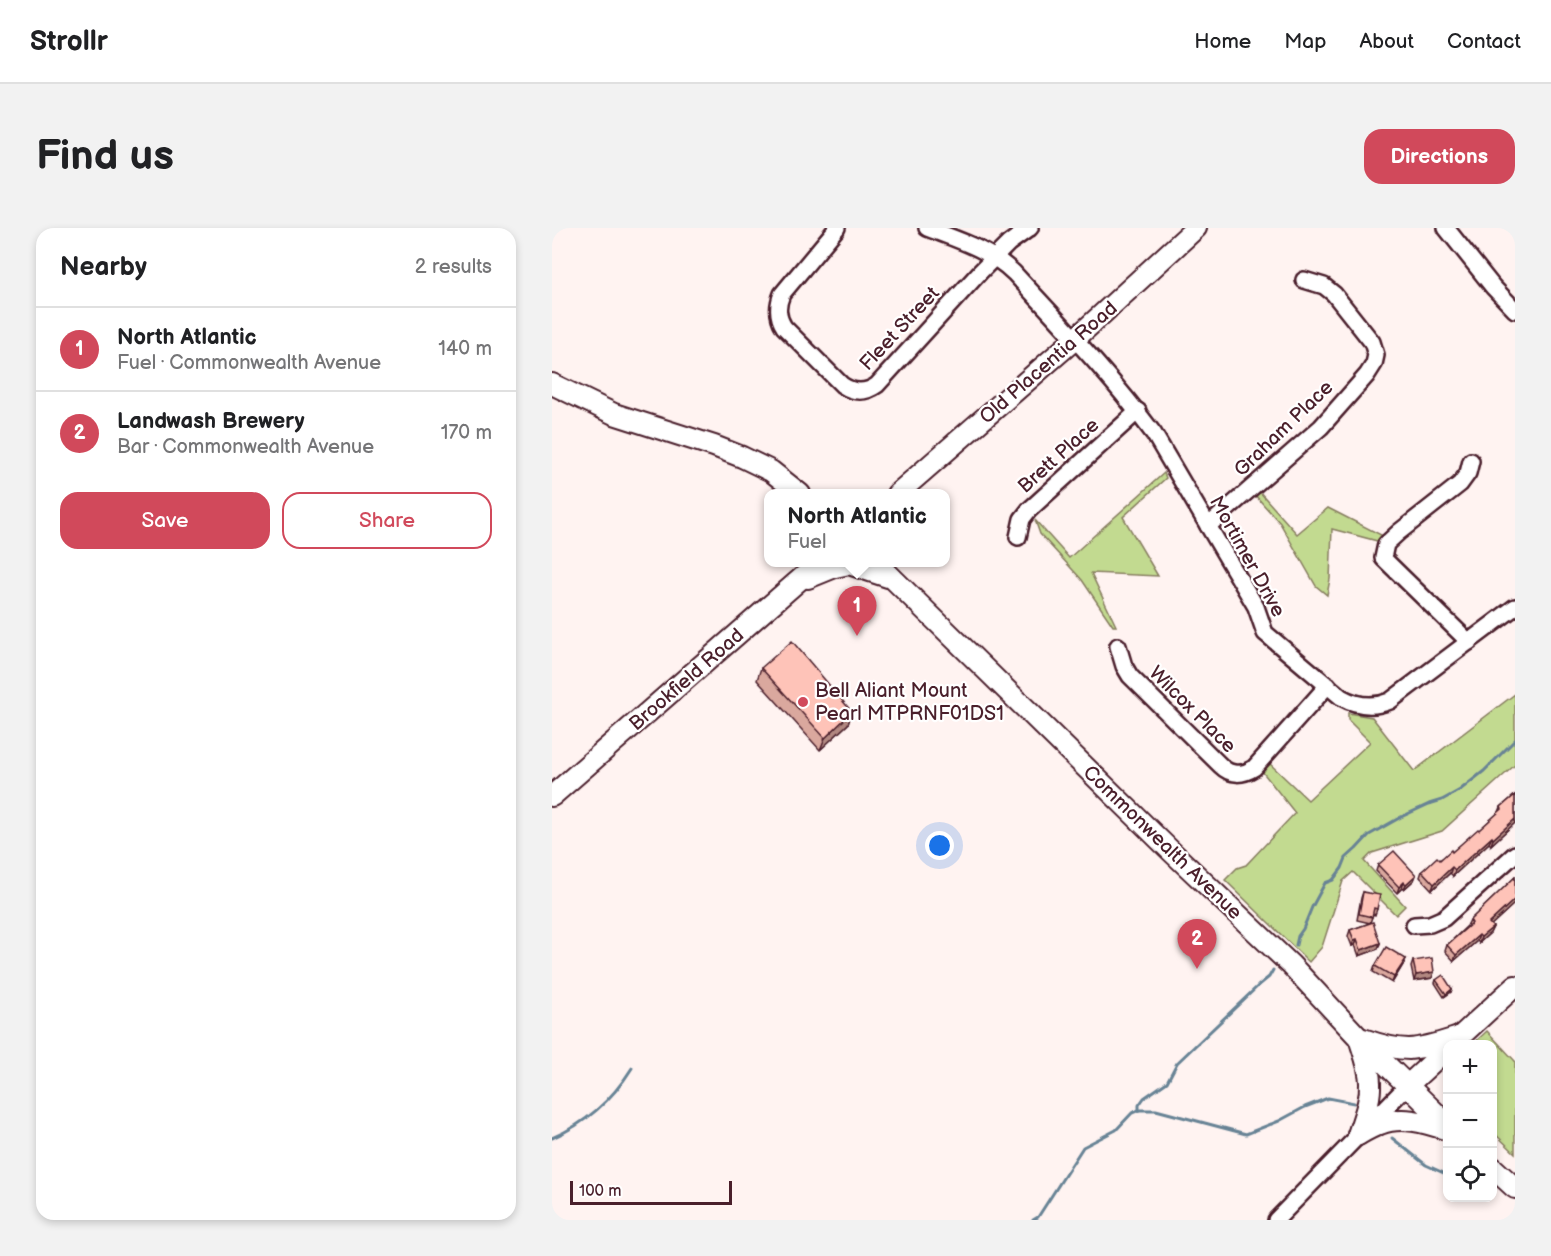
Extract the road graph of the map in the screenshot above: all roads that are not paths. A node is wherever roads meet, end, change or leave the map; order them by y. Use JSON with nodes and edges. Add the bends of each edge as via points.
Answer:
{"nodes":[{"id":1,"x":837,"y":228,"type":"edge"},
{"id":2,"x":927,"y":228,"type":"edge"},
{"id":3,"x":1030,"y":228,"type":"edge"},
{"id":4,"x":1196,"y":228,"type":"edge"},
{"id":5,"x":1446,"y":228,"type":"edge"},
{"id":6,"x":994,"y":257,"type":"junction"},
{"id":7,"x":1304,"y":280,"type":"dead end"},
{"id":8,"x":1515,"y":310,"type":"edge"},
{"id":9,"x":1075,"y":339,"type":"junction"},
{"id":10,"x":552,"y":384,"type":"edge"},
{"id":11,"x":1138,"y":411,"type":"junction"},
{"id":12,"x":1471,"y":461,"type":"dead end"},
{"id":13,"x":795,"y":489,"type":"edge"},
{"id":14,"x":903,"y":489,"type":"edge"},
{"id":15,"x":1208,"y":526,"type":"junction"},
{"id":16,"x":1018,"y":537,"type":"dead end"},
{"id":17,"x":807,"y":567,"type":"edge"},
{"id":18,"x":815,"y":567,"type":"edge"},
{"id":19,"x":835,"y":567,"type":"edge"},
{"id":20,"x":867,"y":567,"type":"edge"},
{"id":21,"x":892,"y":571,"type":"edge"},
{"id":22,"x":800,"y":581,"type":"junction"},
{"id":23,"x":1515,"y":607,"type":"edge"},
{"id":24,"x":1469,"y":642,"type":"junction"},
{"id":25,"x":1118,"y":646,"type":"dead end"},
{"id":26,"x":1328,"y":685,"type":"junction"},
{"id":27,"x":552,"y":796,"type":"edge"},
{"id":28,"x":1515,"y":854,"type":"edge"},
{"id":29,"x":1414,"y":926,"type":"dead end"},
{"id":30,"x":1515,"y":986,"type":"edge"},
{"id":31,"x":1359,"y":1038,"type":"junction"},
{"id":32,"x":1458,"y":1040,"type":"edge"},
{"id":33,"x":1443,"y":1045,"type":"edge"},
{"id":34,"x":1443,"y":1054,"type":"edge"},
{"id":35,"x":1408,"y":1085,"type":"junction"},
{"id":36,"x":1443,"y":1120,"type":"edge"},
{"id":37,"x":1443,"y":1129,"type":"edge"},
{"id":38,"x":1358,"y":1135,"type":"junction"},
{"id":39,"x":1497,"y":1172,"type":"edge"},
{"id":40,"x":1515,"y":1188,"type":"edge"},
{"id":41,"x":1276,"y":1220,"type":"edge"}],
"edges":[{"from":1,"to":6,"type":"street","name":"Fleet Street","via":[[782,294],[778,311],[784,327],[843,385],[855,391],[877,385]]},
{"from":2,"to":6,"type":"street","name":"Mortimer Drive"},
{"from":3,"to":6,"type":"street"},
{"from":4,"to":9,"type":"main road","name":"Old Placentia Road"},
{"from":5,"to":8,"type":"street"},
{"from":6,"to":9,"type":"street","name":"Mortimer Drive"},
{"from":7,"to":15,"type":"street","name":"Graham Place","via":[[1324,286],[1334,294],[1372,342],[1374,364],[1314,434]]},
{"from":9,"to":11,"type":"street","name":"Mortimer Drive"},
{"from":9,"to":14,"type":"main road","name":"Old Placentia Road"},
{"from":10,"to":13,"type":"main road","via":[[614,414],[742,457],[771,471]]},
{"from":11,"to":15,"type":"street","name":"Mortimer Drive"},
{"from":11,"to":16,"type":"street","name":"Brett Place","via":[[1029,510],[1022,519]]},
{"from":12,"to":24,"type":"street","via":[[1460,484],[1386,544],[1383,558]]},
{"from":15,"to":26,"type":"street","name":"Mortimer Drive","via":[[1256,608],[1265,633]]},
{"from":17,"to":22,"type":"main road"},
{"from":18,"to":22,"type":"main road","name":"Brookfield Road"},
{"from":19,"to":22,"type":"main road"},
{"from":20,"to":21,"type":"main road"},
{"from":21,"to":31,"type":"main road","name":"Commonwealth Avenue","via":[[1172,852],[1291,965]]},
{"from":22,"to":27,"type":"main road","name":"Brookfield Road"},
{"from":23,"to":24,"type":"street","name":"Mortimer Drive"},
{"from":24,"to":26,"type":"street","name":"Mortimer Drive","via":[[1383,704],[1354,703]]},
{"from":25,"to":26,"type":"street","name":"Wilcox Place","via":[[1130,676],[1225,770],[1235,774],[1254,768]]},
{"from":28,"to":29,"type":"street","via":[[1444,918]]},
{"from":30,"to":32,"type":"main road"},
{"from":31,"to":33,"type":"main road","via":[[1407,1049]]},
{"from":31,"to":35,"type":"main road","name":"Commonwealth Avenue"},
{"from":31,"to":38,"type":"main road","via":[[1370,1083]]},
{"from":34,"to":35,"type":"main road"},
{"from":35,"to":36,"type":"main road","name":"Commonwealth Avenue"},
{"from":35,"to":38,"type":"street"},
{"from":37,"to":38,"type":"main road","via":[[1400,1120]]},
{"from":38,"to":41,"type":"street"},
{"from":39,"to":40,"type":"main road"}]}
